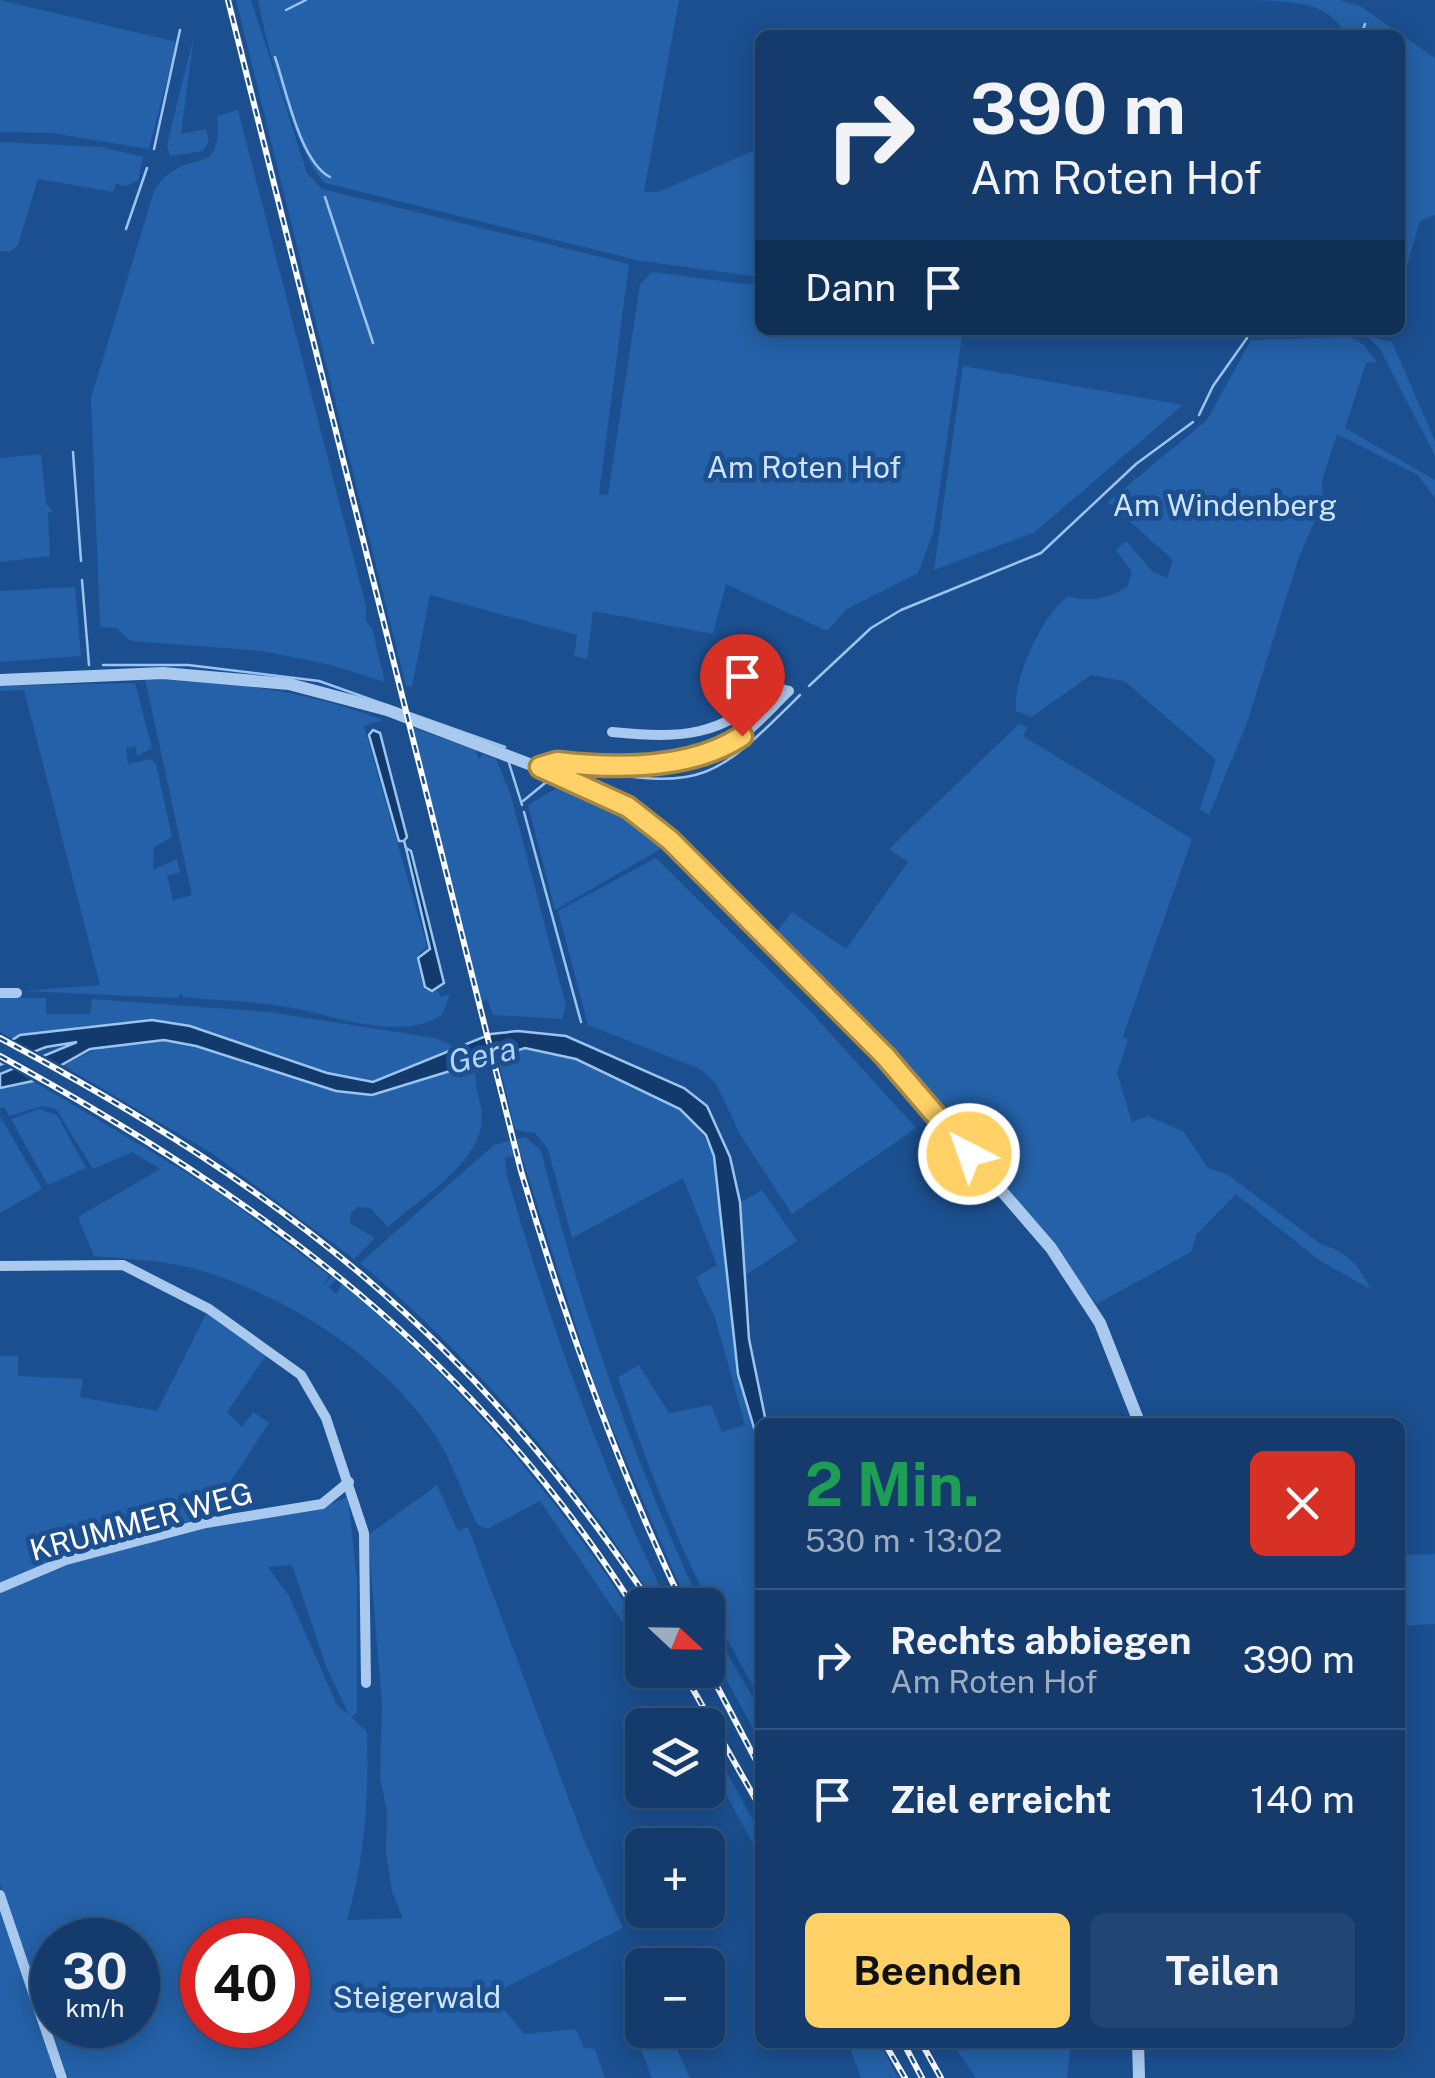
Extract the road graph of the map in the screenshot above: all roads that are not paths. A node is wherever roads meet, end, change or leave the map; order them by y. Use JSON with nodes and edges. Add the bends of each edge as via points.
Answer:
{"nodes":[{"id":1,"x":0,"y":680,"type":"edge"},
{"id":2,"x":612,"y":732,"type":"dead end"},
{"id":3,"x":540,"y":767,"type":"junction"},
{"id":4,"x":0,"y":993,"type":"edge"},
{"id":5,"x":17,"y":993,"type":"dead end"},
{"id":6,"x":0,"y":1266,"type":"edge"},
{"id":7,"x":1137,"y":1418,"type":"edge"},
{"id":8,"x":349,"y":1482,"type":"junction"},
{"id":9,"x":0,"y":1588,"type":"edge"},
{"id":10,"x":366,"y":1684,"type":"dead end"},
{"id":11,"x":0,"y":1895,"type":"edge"},
{"id":12,"x":1138,"y":2048,"type":"edge"},
{"id":13,"x":62,"y":2078,"type":"edge"},
{"id":14,"x":1139,"y":2078,"type":"edge"}],
"edges":[{"from":1,"to":3,"type":"street","via":[[163,673],[256,680],[354,700]]},
{"from":2,"to":3,"type":"street","via":[[700,734],[742,716],[775,688],[788,692],[716,753]]},
{"from":3,"to":7,"type":"street","via":[[652,825],[885,1056],[1078,1284]]},
{"from":4,"to":5,"type":"street"},
{"from":6,"to":8,"type":"street","via":[[122,1265],[209,1309],[300,1374],[326,1418]]},
{"from":8,"to":9,"type":"street","name":"KRUMMER WEG","via":[[322,1504],[206,1522],[66,1560]]},
{"from":8,"to":10,"type":"street","via":[[366,1552]]},
{"from":11,"to":13,"type":"street"},
{"from":12,"to":14,"type":"street"}]}
